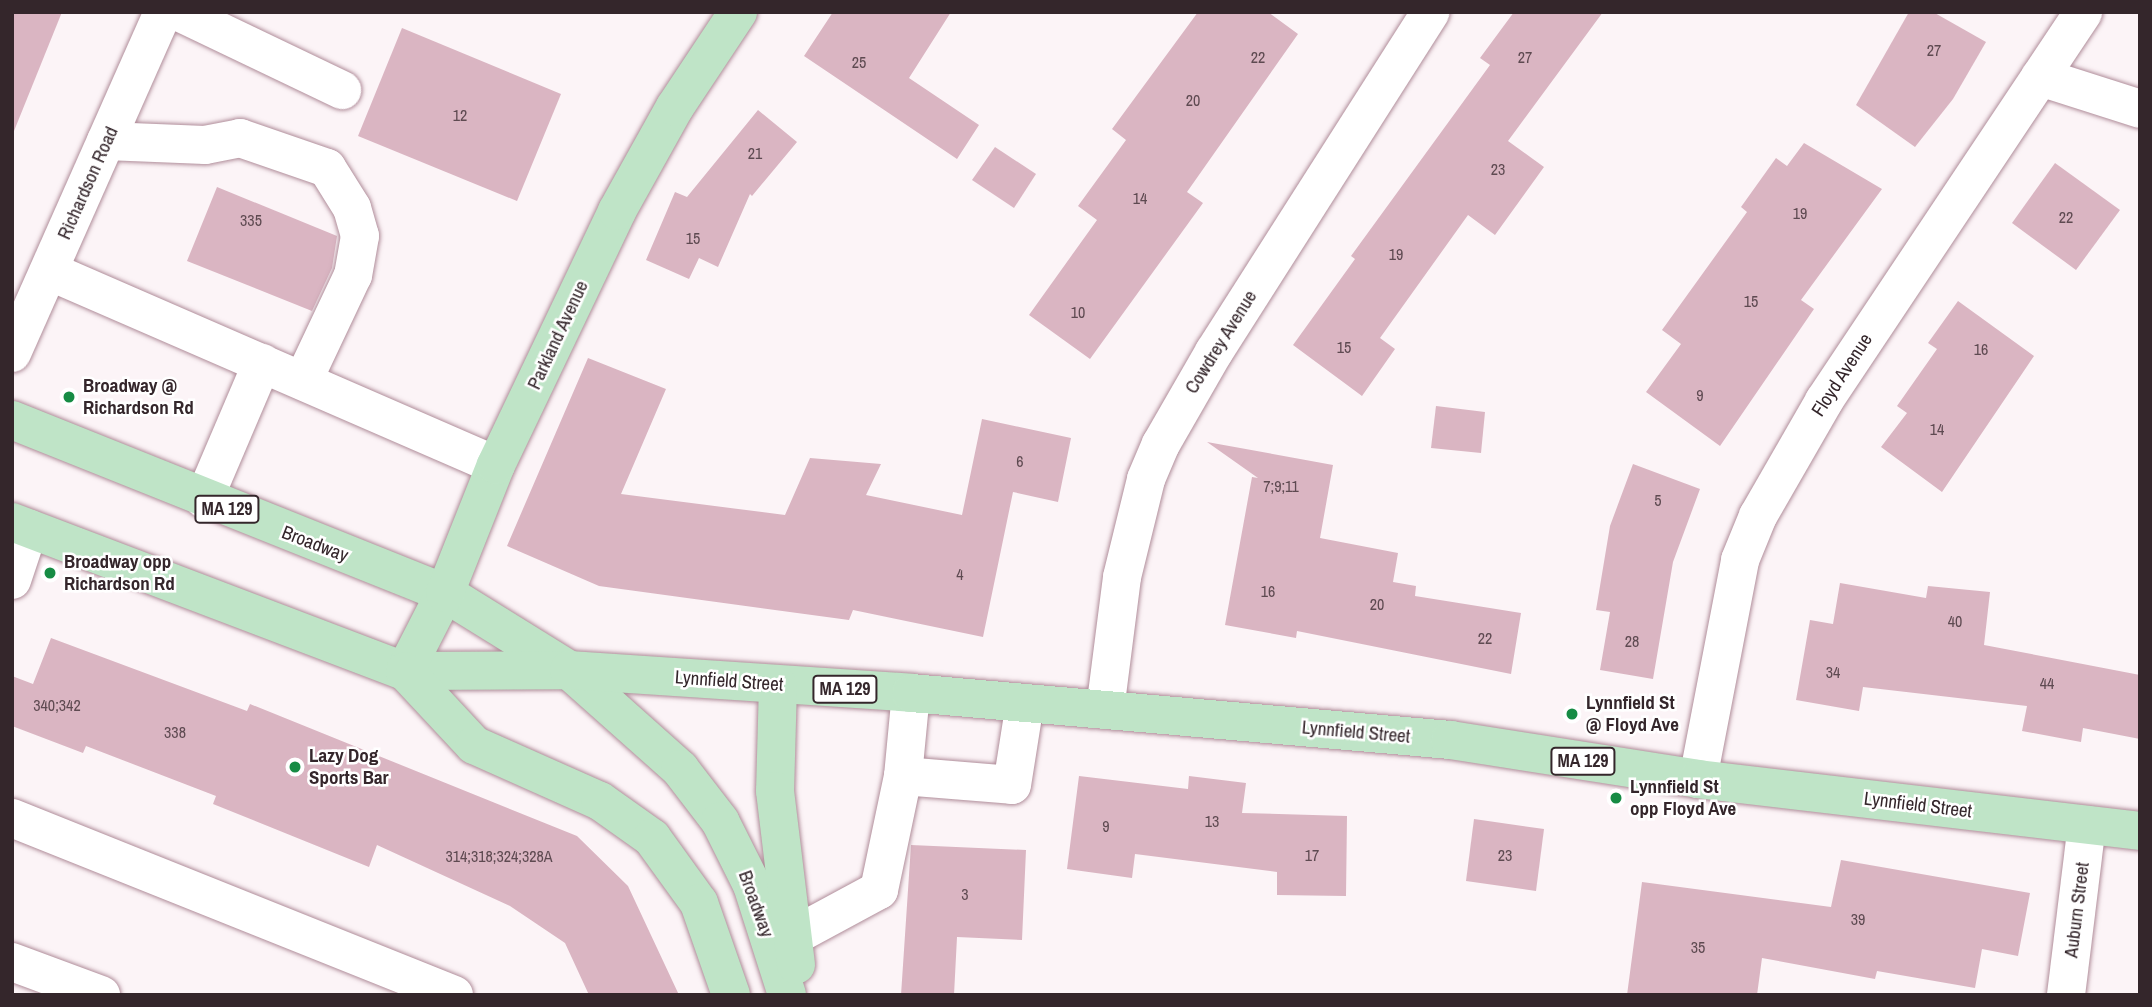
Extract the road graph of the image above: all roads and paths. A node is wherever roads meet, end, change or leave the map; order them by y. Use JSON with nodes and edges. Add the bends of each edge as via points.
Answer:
{"nodes":[{"id":1,"x":163,"y":12,"type":"edge"},
{"id":2,"x":179,"y":12,"type":"edge"},
{"id":3,"x":738,"y":12,"type":"edge"},
{"id":4,"x":1431,"y":12,"type":"edge"},
{"id":5,"x":2082,"y":12,"type":"edge"},
{"id":6,"x":2040,"y":76,"type":"junction"},
{"id":7,"x":342,"y":90,"type":"dead end"},
{"id":8,"x":2140,"y":109,"type":"edge"},
{"id":9,"x":106,"y":141,"type":"junction"},
{"id":10,"x":49,"y":271,"type":"junction"},
{"id":11,"x":12,"y":353,"type":"edge"},
{"id":12,"x":262,"y":363,"type":"junction"},
{"id":13,"x":303,"y":381,"type":"junction"},
{"id":14,"x":12,"y":420,"type":"edge"},
{"id":15,"x":496,"y":465,"type":"junction"},
{"id":16,"x":204,"y":499,"type":"junction"},
{"id":17,"x":21,"y":526,"type":"edge"},
{"id":18,"x":12,"y":580,"type":"edge"},
{"id":19,"x":445,"y":593,"type":"junction"},
{"id":20,"x":569,"y":670,"type":"junction"},
{"id":21,"x":405,"y":671,"type":"junction"},
{"id":22,"x":778,"y":685,"type":"junction"},
{"id":23,"x":911,"y":693,"type":"junction"},
{"id":24,"x":1025,"y":703,"type":"junction"},
{"id":25,"x":1105,"y":710,"type":"junction"},
{"id":26,"x":904,"y":776,"type":"junction"},
{"id":27,"x":1698,"y":779,"type":"junction"},
{"id":28,"x":12,"y":818,"type":"edge"},
{"id":29,"x":2087,"y":825,"type":"junction"},
{"id":30,"x":2140,"y":831,"type":"edge"},
{"id":31,"x":792,"y":937,"type":"junction"},
{"id":32,"x":12,"y":962,"type":"edge"},
{"id":33,"x":101,"y":995,"type":"edge"},
{"id":34,"x":454,"y":995,"type":"edge"},
{"id":35,"x":731,"y":995,"type":"edge"},
{"id":36,"x":787,"y":995,"type":"edge"},
{"id":37,"x":799,"y":995,"type":"edge"},
{"id":38,"x":2066,"y":995,"type":"edge"}],
"edges":[{"from":1,"to":9,"type":"street","name":"Richardson Road"},
{"from":2,"to":7,"type":"street"},
{"from":3,"to":15,"type":"main road","name":"Parkland Avenue","via":[[675,107],[617,211]]},
{"from":4,"to":25,"type":"street","name":"Cowdrey Avenue","via":[[1214,352],[1161,444],[1146,479],[1122,577]]},
{"from":5,"to":6,"type":"street","name":"Floyd Avenue"},
{"from":6,"to":8,"type":"street"},
{"from":6,"to":27,"type":"street","name":"Floyd Avenue","via":[[1824,401],[1758,516],[1740,560]]},
{"from":9,"to":10,"type":"street","name":"Richardson Road"},
{"from":9,"to":13,"type":"street","via":[[205,145],[240,138],[327,168],[352,208],[360,236],[353,275]]},
{"from":10,"to":11,"type":"street","name":"Richardson Road"},
{"from":10,"to":12,"type":"street"},
{"from":12,"to":13,"type":"street"},
{"from":12,"to":16,"type":"street"},
{"from":13,"to":15,"type":"street"},
{"from":14,"to":16,"type":"main road","name":"Broadway","number":"MA 129"},
{"from":15,"to":19,"type":"main road","name":"Parkland Avenue"},
{"from":16,"to":19,"type":"main road","name":"Broadway","number":"MA 129"},
{"from":17,"to":18,"type":"street"},
{"from":17,"to":21,"type":"main road","number":"MA 129"},
{"from":19,"to":20,"type":"main road","name":"Broadway","number":"MA 129"},
{"from":19,"to":21,"type":"main road","name":"Parkland Avenue"},
{"from":20,"to":21,"type":"main road","number":"MA 129"},
{"from":20,"to":22,"type":"main road","name":"Lynnfield Street","number":"MA 129"},
{"from":20,"to":36,"type":"main road","name":"Broadway","via":[[680,769],[720,821],[752,886]]},
{"from":21,"to":35,"type":"main road","via":[[474,745],[600,801],[652,838],[699,903]]},
{"from":22,"to":23,"type":"main road","name":"Lynnfield Street","number":"MA 129"},
{"from":22,"to":31,"type":"main road","name":"Broadway","via":[[775,791]]},
{"from":23,"to":24,"type":"main road","name":"Lynnfield Street","number":"MA 129"},
{"from":23,"to":26,"type":"street"},
{"from":24,"to":25,"type":"main road","name":"Lynnfield Street","number":"MA 129"},
{"from":24,"to":26,"type":"street","via":[[1012,785]]},
{"from":25,"to":27,"type":"main road","name":"Lynnfield Street","number":"MA 129","via":[[1450,740]]},
{"from":26,"to":31,"type":"street","via":[[879,890]]},
{"from":27,"to":29,"type":"main road","name":"Lynnfield Street","number":"MA 129"},
{"from":28,"to":34,"type":"street"},
{"from":29,"to":30,"type":"main road","name":"Lynnfield Street","number":"MA 129"},
{"from":29,"to":38,"type":"street","name":"Auburn Street"},
{"from":31,"to":37,"type":"main road","name":"Broadway"},
{"from":32,"to":33,"type":"street"}]}
